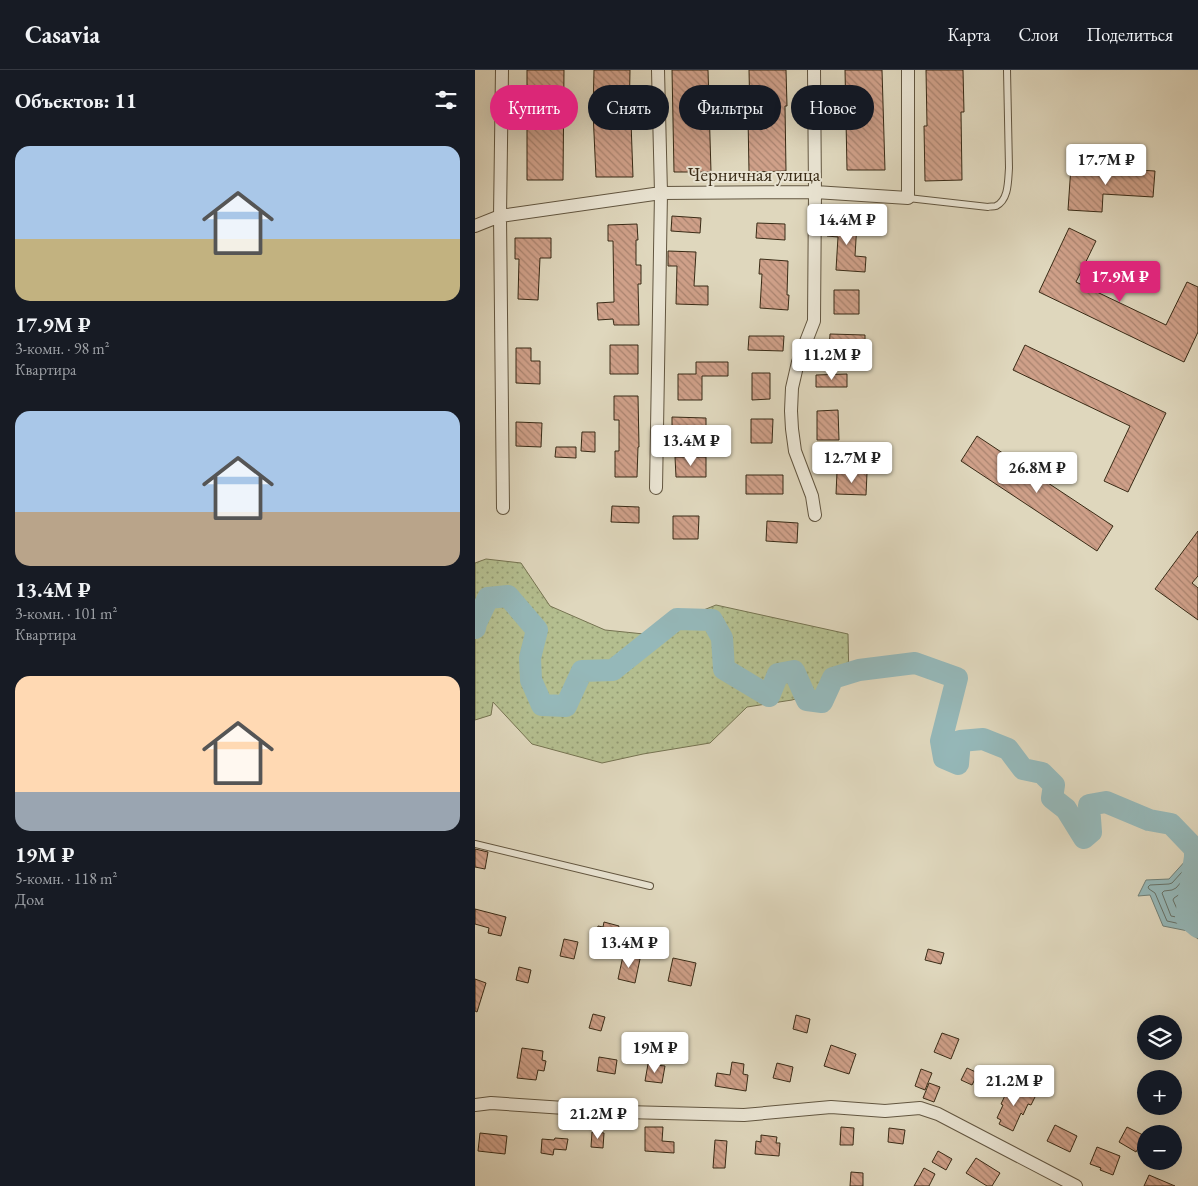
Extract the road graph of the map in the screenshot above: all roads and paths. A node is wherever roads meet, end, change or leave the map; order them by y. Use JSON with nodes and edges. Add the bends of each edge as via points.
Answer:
{"nodes":[{"id":1,"x":502,"y":70,"type":"edge"},
{"id":2,"x":659,"y":70,"type":"edge"},
{"id":3,"x":814,"y":70,"type":"edge"},
{"id":4,"x":908,"y":70,"type":"edge"},
{"id":5,"x":1007,"y":70,"type":"edge"},
{"id":6,"x":661,"y":192,"type":"junction"},
{"id":7,"x":815,"y":192,"type":"junction"},
{"id":8,"x":908,"y":198,"type":"junction"},
{"id":9,"x":500,"y":216,"type":"junction"},
{"id":10,"x":475,"y":226,"type":"edge"},
{"id":11,"x":656,"y":488,"type":"dead end"},
{"id":12,"x":503,"y":508,"type":"dead end"},
{"id":13,"x":815,"y":515,"type":"dead end"},
{"id":14,"x":475,"y":844,"type":"edge"},
{"id":15,"x":650,"y":886,"type":"dead end"},
{"id":16,"x":475,"y":1105,"type":"edge"},
{"id":17,"x":1077,"y":1186,"type":"edge"}],
"edges":[{"from":1,"to":9,"type":"street"},
{"from":2,"to":6,"type":"street"},
{"from":3,"to":7,"type":"street"},
{"from":4,"to":8,"type":"street"},
{"from":5,"to":8,"type":"lane","via":[[1009,168],[1003,200],[996,206],[987,207]]},
{"from":6,"to":7,"type":"street","name":"Черничная улица"},
{"from":6,"to":9,"type":"street","name":"Черничная улица"},
{"from":6,"to":11,"type":"street"},
{"from":7,"to":8,"type":"street","name":"Черничная улица"},
{"from":7,"to":13,"type":"street","via":[[814,322],[798,362],[791,411],[795,451],[812,496]]},
{"from":9,"to":10,"type":"street","name":"Черничная улица"},
{"from":9,"to":12,"type":"street"},
{"from":14,"to":15,"type":"lane"},
{"from":16,"to":17,"type":"street","via":[[491,1103],[625,1112],[744,1115],[831,1107],[920,1108],[938,1114]]}]}
